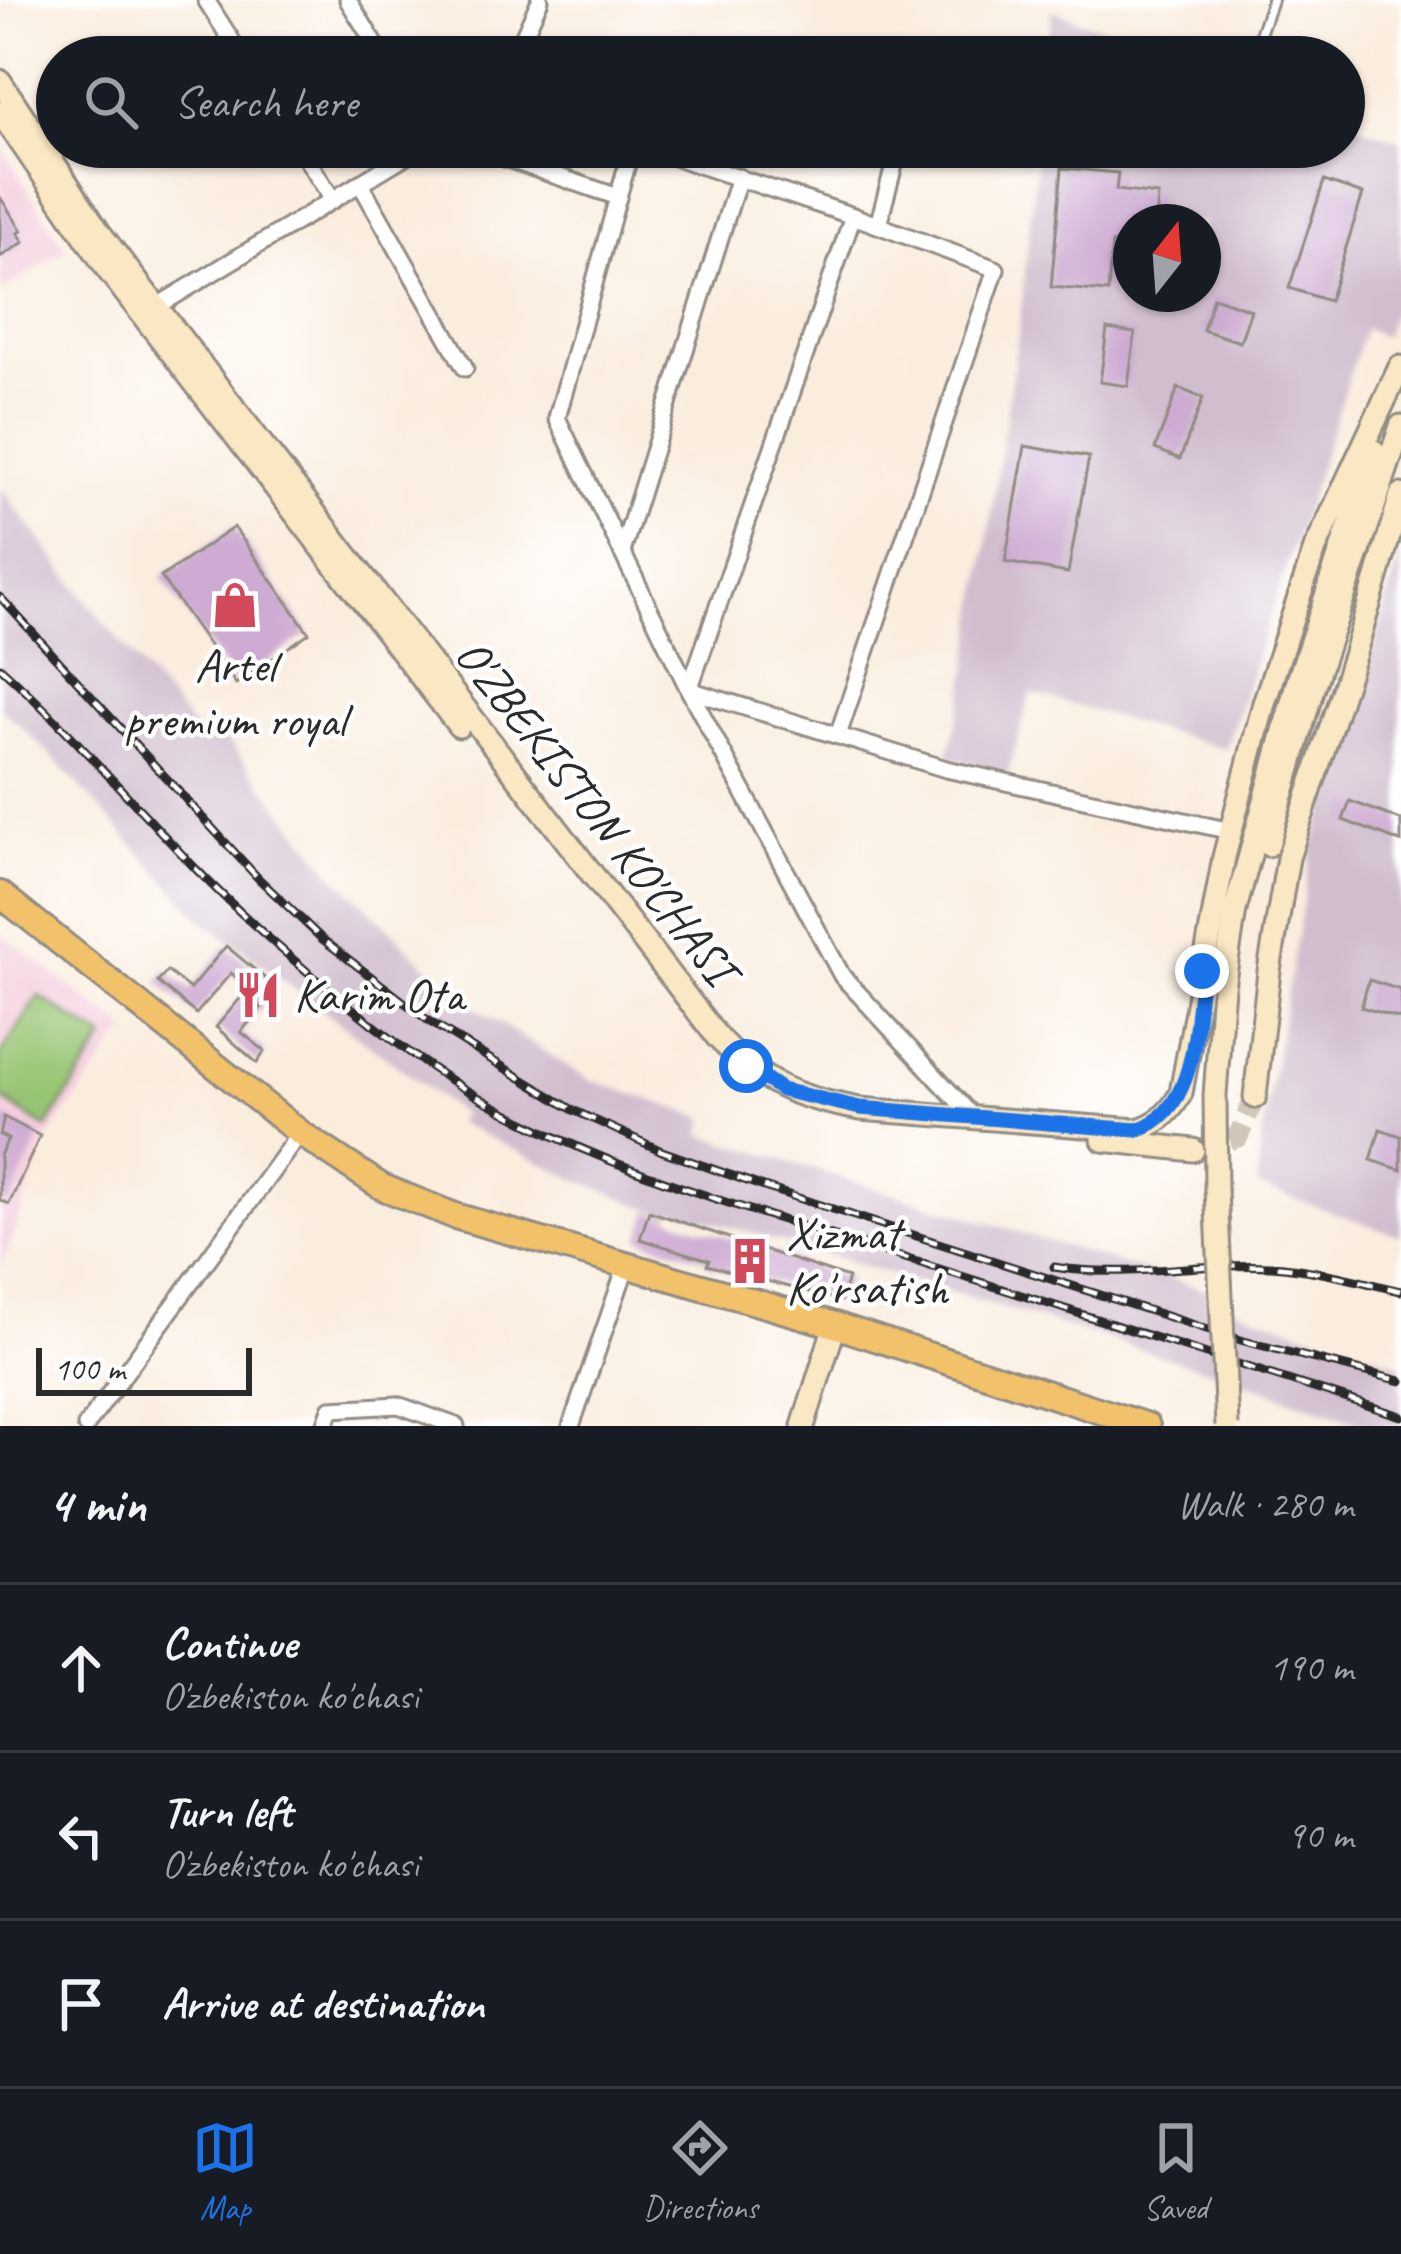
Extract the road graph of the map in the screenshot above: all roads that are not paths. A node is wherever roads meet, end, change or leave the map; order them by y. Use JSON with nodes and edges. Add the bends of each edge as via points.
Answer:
{"nodes":[{"id":1,"x":206,"y":0,"type":"edge"},
{"id":2,"x":348,"y":0,"type":"edge"},
{"id":3,"x":540,"y":0,"type":"edge"},
{"id":4,"x":1272,"y":0,"type":"edge"},
{"id":5,"x":229,"y":36,"type":"edge"},
{"id":6,"x":370,"y":36,"type":"edge"},
{"id":7,"x":524,"y":36,"type":"edge"},
{"id":8,"x":1259,"y":36,"type":"edge"},
{"id":9,"x":0,"y":81,"type":"edge"},
{"id":10,"x":0,"y":112,"type":"edge"},
{"id":11,"x":36,"y":135,"type":"edge"},
{"id":12,"x":36,"y":167,"type":"edge"},
{"id":13,"x":37,"y":168,"type":"edge"},
{"id":14,"x":58,"y":168,"type":"edge"},
{"id":15,"x":312,"y":168,"type":"edge"},
{"id":16,"x":385,"y":168,"type":"edge"},
{"id":17,"x":533,"y":168,"type":"edge"},
{"id":18,"x":626,"y":168,"type":"edge"},
{"id":19,"x":711,"y":168,"type":"edge"},
{"id":20,"x":893,"y":168,"type":"edge"},
{"id":21,"x":739,"y":177,"type":"junction"},
{"id":22,"x":360,"y":183,"type":"junction"},
{"id":23,"x":618,"y":197,"type":"junction"},
{"id":24,"x":333,"y":200,"type":"junction"},
{"id":25,"x":853,"y":216,"type":"junction"},
{"id":26,"x":878,"y":225,"type":"junction"},
{"id":27,"x":156,"y":307,"type":"junction"},
{"id":28,"x":1401,"y":366,"type":"edge"},
{"id":29,"x":465,"y":368,"type":"dead end"},
{"id":30,"x":1401,"y":425,"type":"edge"},
{"id":31,"x":1401,"y":495,"type":"edge"},
{"id":32,"x":622,"y":552,"type":"junction"},
{"id":33,"x":689,"y":690,"type":"junction"},
{"id":34,"x":838,"y":735,"type":"junction"},
{"id":35,"x":1231,"y":831,"type":"junction"},
{"id":36,"x":0,"y":895,"type":"edge"},
{"id":37,"x":1242,"y":911,"type":"junction"},
{"id":38,"x":1255,"y":1097,"type":"tunnel mouth"},
{"id":39,"x":974,"y":1118,"type":"junction"},
{"id":40,"x":300,"y":1133,"type":"junction"},
{"id":41,"x":1193,"y":1150,"type":"tunnel mouth"},
{"id":42,"x":1223,"y":1189,"type":"junction"},
{"id":43,"x":626,"y":1267,"type":"junction"},
{"id":44,"x":835,"y":1325,"type":"junction"},
{"id":45,"x":86,"y":1426,"type":"edge"},
{"id":46,"x":325,"y":1426,"type":"edge"},
{"id":47,"x":456,"y":1426,"type":"edge"},
{"id":48,"x":571,"y":1426,"type":"edge"},
{"id":49,"x":803,"y":1426,"type":"edge"},
{"id":50,"x":1147,"y":1426,"type":"edge"},
{"id":51,"x":1227,"y":1426,"type":"edge"},
{"id":52,"x":1241,"y":1426,"type":"edge"}],
"edges":[{"from":1,"to":5,"type":"street"},
{"from":2,"to":6,"type":"street"},
{"from":3,"to":7,"type":"street"},
{"from":4,"to":8,"type":"lane"},
{"from":9,"to":11,"type":"main road","name":"O'ZBEKISTON KO'CHASI"},
{"from":10,"to":12,"type":"main road","name":"O'ZBEKISTON KO'CHASI"},
{"from":13,"to":41,"type":"main road","name":"O'ZBEKISTON KO'CHASI","via":[[723,1063],[778,1100],[840,1118]]},
{"from":14,"to":27,"type":"main road","name":"O'ZBEKISTON KO'CHASI"},
{"from":15,"to":24,"type":"street"},
{"from":16,"to":22,"type":"street"},
{"from":17,"to":23,"type":"street"},
{"from":18,"to":23,"type":"street"},
{"from":19,"to":21,"type":"street"},
{"from":20,"to":26,"type":"street"},
{"from":21,"to":25,"type":"street"},
{"from":21,"to":32,"type":"street"},
{"from":22,"to":24,"type":"street"},
{"from":22,"to":29,"type":"street"},
{"from":23,"to":32,"type":"street","via":[[557,418]]},
{"from":24,"to":27,"type":"street"},
{"from":25,"to":26,"type":"street"},
{"from":25,"to":33,"type":"street"},
{"from":26,"to":34,"type":"street","via":[[996,269]]},
{"from":27,"to":39,"type":"main road","name":"O'ZBEKISTON KO'CHASI","via":[[731,1053],[782,1090],[820,1102]]},
{"from":28,"to":35,"type":"main road","name":"O'ZBEKISTON KO'CHASI","via":[[1315,549]]},
{"from":28,"to":37,"type":"main road","name":"O'ZBEKISTON KO'CHASI","via":[[1296,687]]},
{"from":30,"to":37,"type":"main road"},
{"from":31,"to":38,"type":"main road","via":[[1288,858]]},
{"from":32,"to":33,"type":"street"},
{"from":33,"to":34,"type":"street"},
{"from":33,"to":39,"type":"street","via":[[842,976]]},
{"from":34,"to":35,"type":"street","via":[[946,769]]},
{"from":35,"to":39,"type":"main road","name":"O'ZBEKISTON KO'CHASI","via":[[1172,1108],[1137,1130]]},
{"from":36,"to":40,"type":"main road"},
{"from":37,"to":42,"type":"main road","via":[[1223,987],[1215,1095]]},
{"from":40,"to":43,"type":"main road","via":[[413,1201]]},
{"from":40,"to":45,"type":"street"},
{"from":42,"to":51,"type":"main road","bridge":true},
{"from":42,"to":52,"type":"main road"},
{"from":43,"to":44,"type":"main road"},
{"from":43,"to":48,"type":"street"},
{"from":44,"to":49,"type":"main road"},
{"from":44,"to":50,"type":"main road"},
{"from":46,"to":47,"type":"street","via":[[331,1408],[398,1405]]}]}
